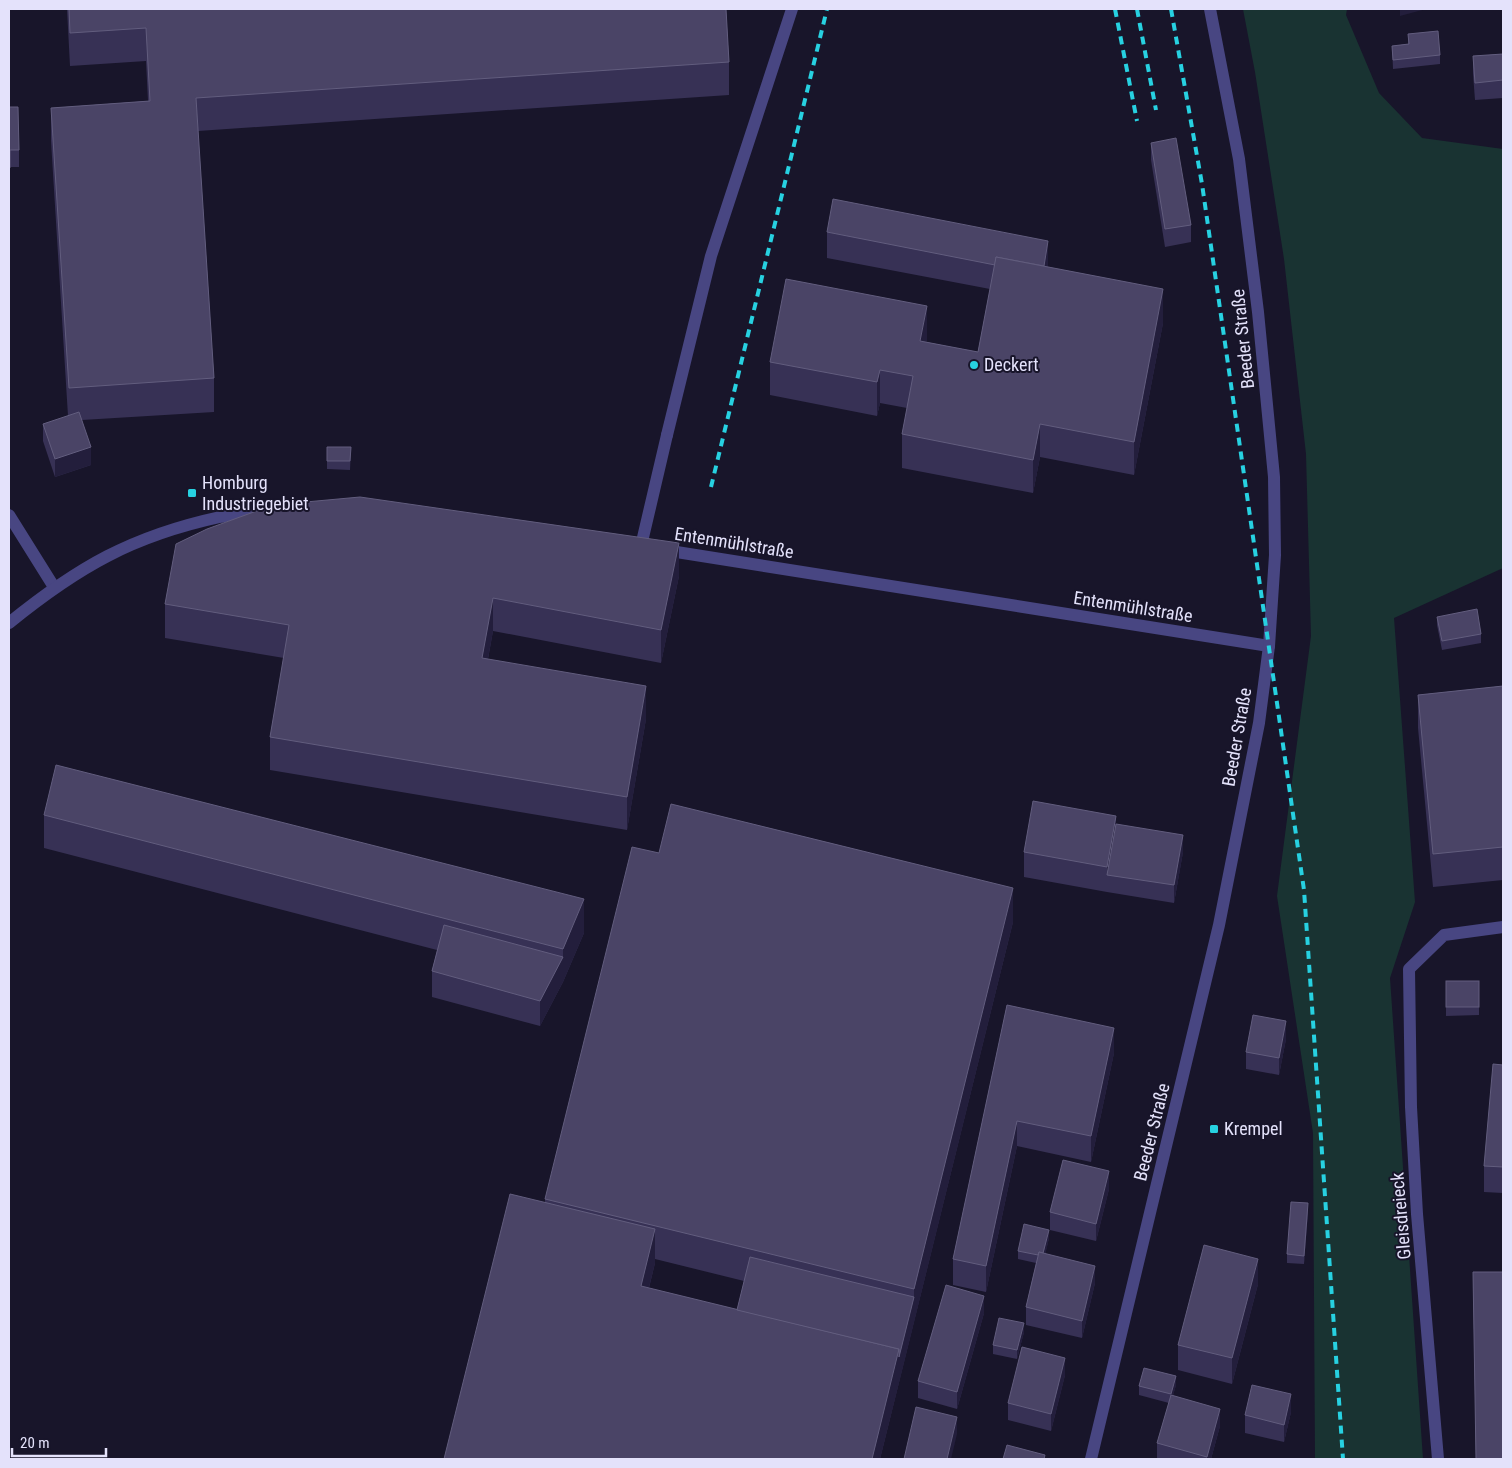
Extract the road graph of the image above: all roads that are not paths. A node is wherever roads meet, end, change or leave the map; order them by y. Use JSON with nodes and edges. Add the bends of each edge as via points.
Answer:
{"nodes":[{"id":1,"x":792,"y":9,"type":"edge"},
{"id":2,"x":1210,"y":9,"type":"edge"},
{"id":3,"x":289,"y":507,"type":"edge"},
{"id":4,"x":9,"y":516,"type":"edge"},
{"id":5,"x":54,"y":587,"type":"junction"},
{"id":6,"x":9,"y":623,"type":"edge"},
{"id":7,"x":1269,"y":646,"type":"junction"},
{"id":8,"x":1503,"y":927,"type":"edge"},
{"id":9,"x":1091,"y":1459,"type":"edge"},
{"id":10,"x":1438,"y":1459,"type":"edge"}],
"edges":[{"from":1,"to":7,"type":"street","name":"Entenmühlstraße","via":[[711,256],[637,545]]},
{"from":2,"to":7,"type":"street","name":"Beeder Straße","via":[[1239,159],[1271,448],[1275,555]]},
{"from":3,"to":5,"type":"street","via":[[262,508],[182,525],[124,547]]},
{"from":4,"to":5,"type":"street"},
{"from":5,"to":6,"type":"street"},
{"from":7,"to":9,"type":"street","name":"Beeder Straße","via":[[1258,723],[1219,925]]},
{"from":8,"to":10,"type":"street","name":"Gleisdreieck","via":[[1444,935],[1409,969],[1411,1107],[1417,1214]]}]}
